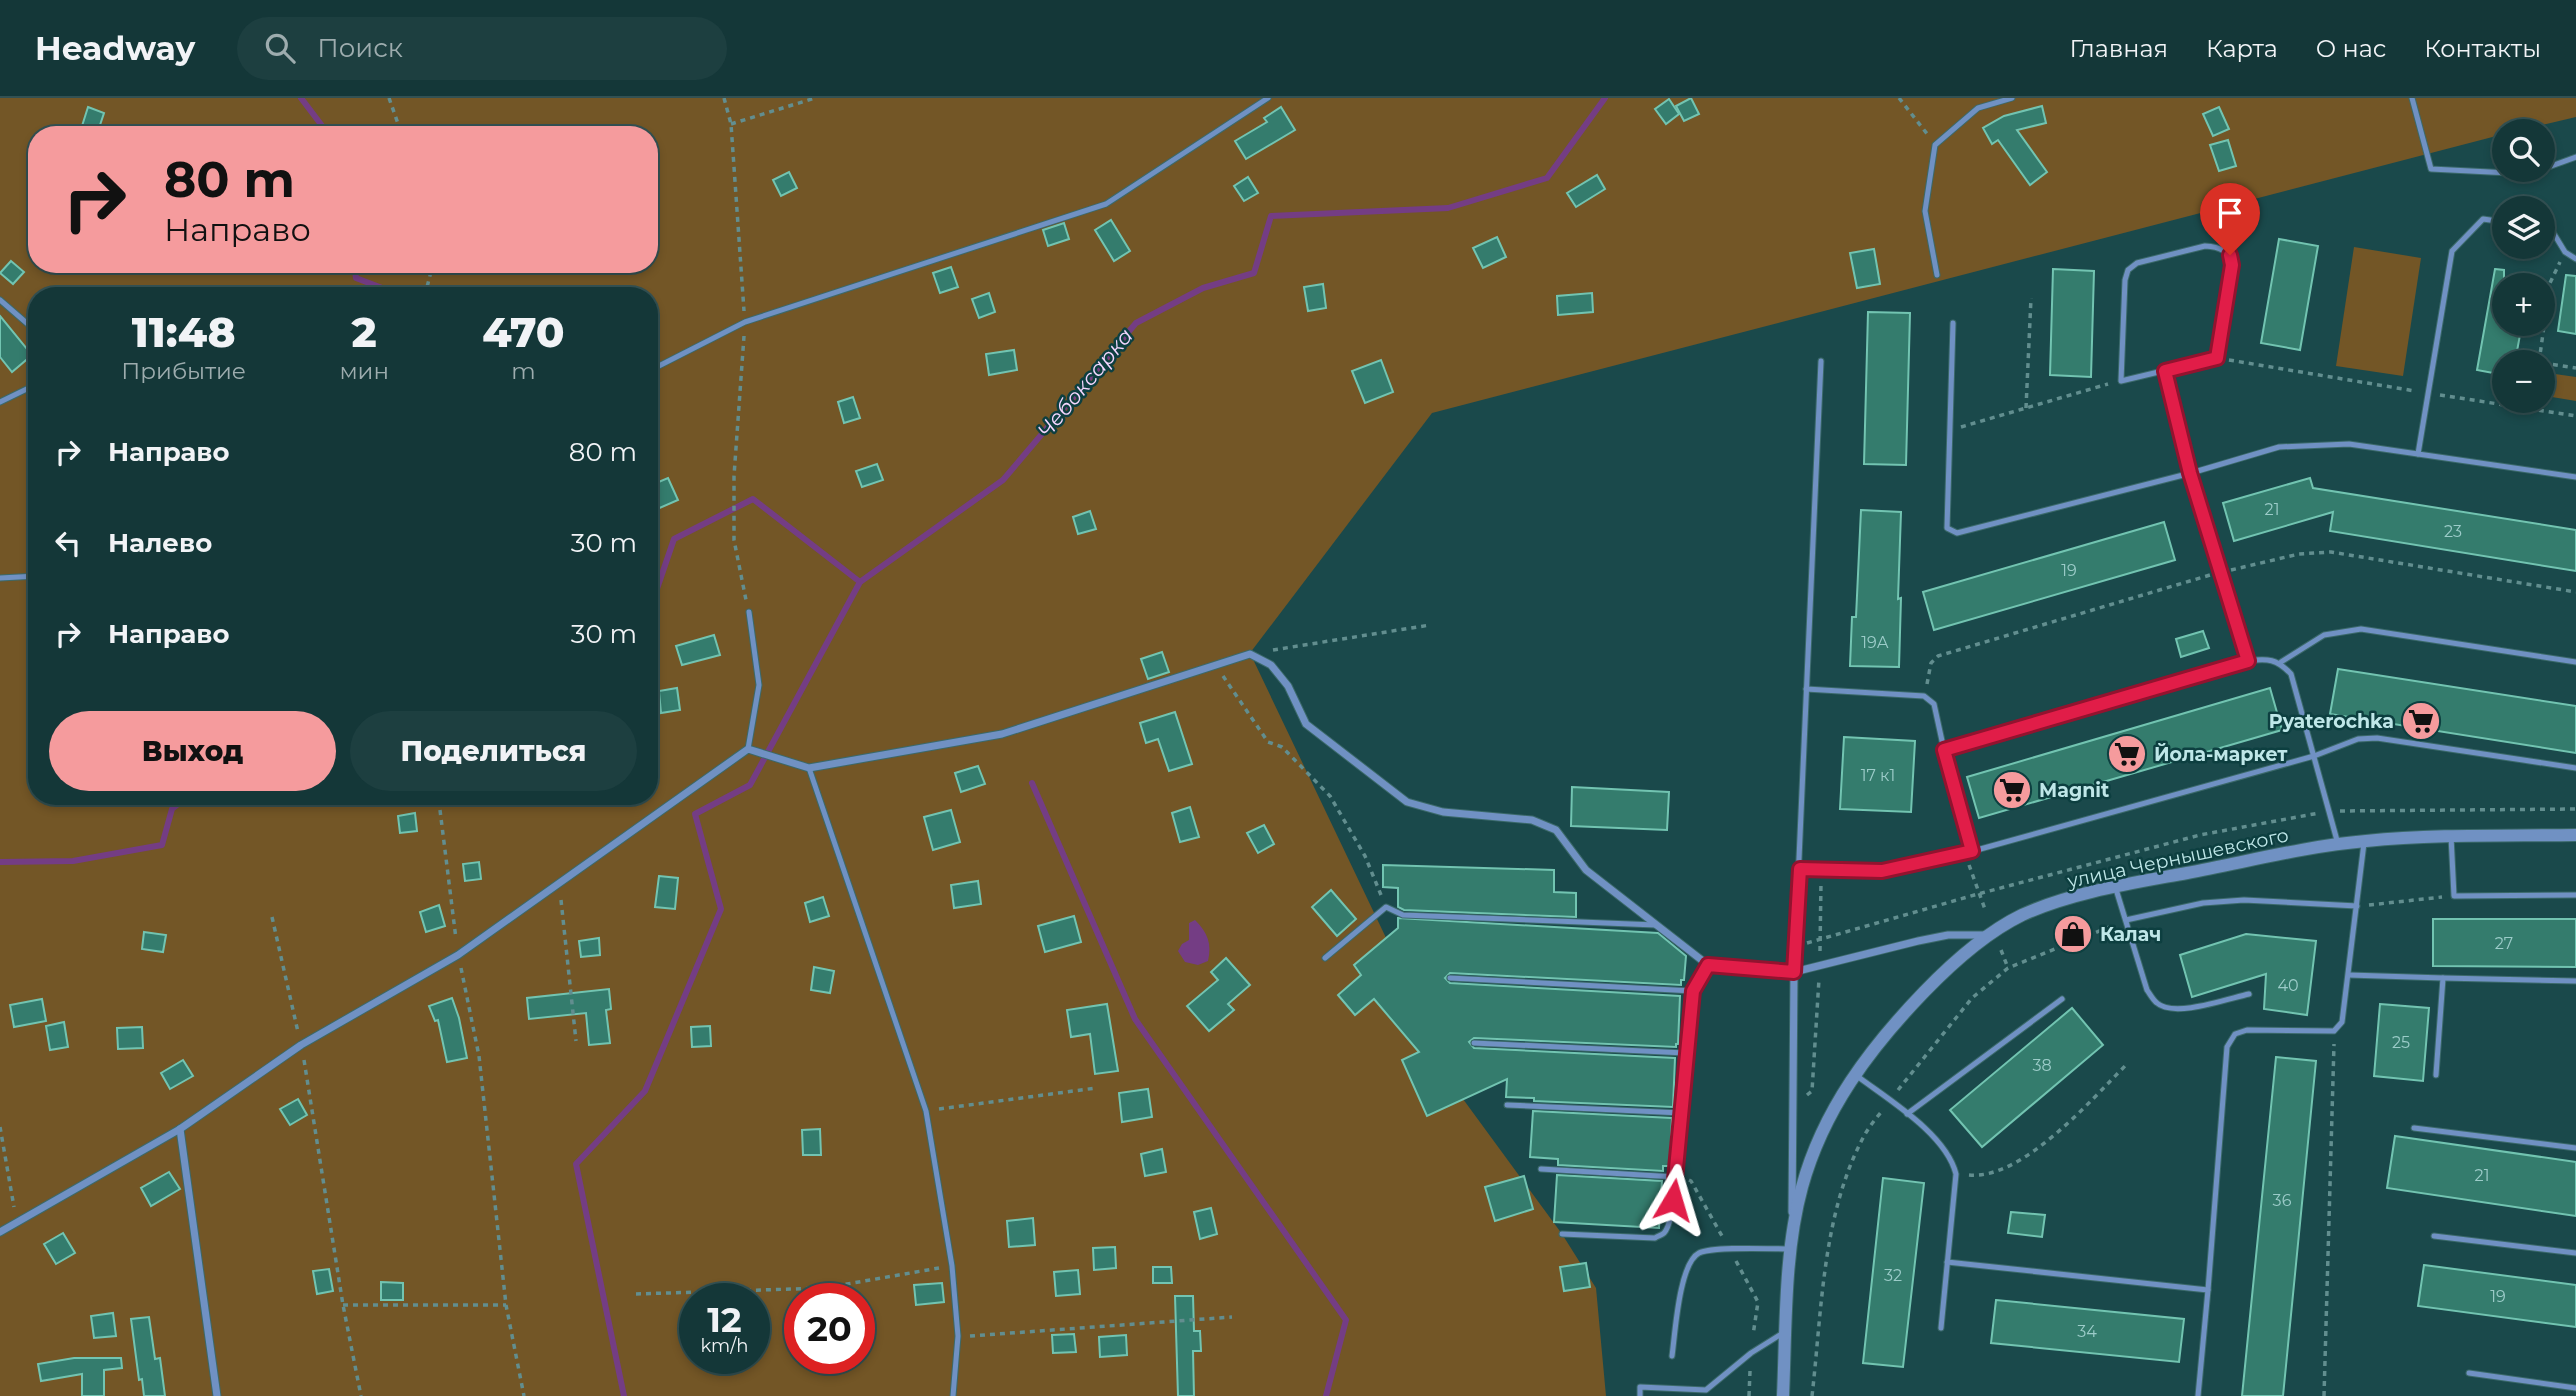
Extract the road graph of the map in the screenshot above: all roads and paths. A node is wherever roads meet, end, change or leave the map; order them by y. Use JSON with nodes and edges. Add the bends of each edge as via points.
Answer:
{"nodes":[{"id":1,"x":389,"y":98,"type":"edge"},
{"id":2,"x":724,"y":98,"type":"edge"},
{"id":3,"x":815,"y":98,"type":"edge"},
{"id":4,"x":1268,"y":98,"type":"edge"},
{"id":5,"x":1899,"y":98,"type":"edge"},
{"id":6,"x":2012,"y":98,"type":"edge"},
{"id":7,"x":2412,"y":98,"type":"edge"},
{"id":8,"x":731,"y":124,"type":"junction"},
{"id":9,"x":399,"y":126,"type":"edge"},
{"id":10,"x":1935,"y":145,"type":"junction"},
{"id":11,"x":2576,"y":158,"type":"edge"},
{"id":12,"x":2555,"y":165,"type":"edge"},
{"id":13,"x":2492,"y":172,"type":"edge"},
{"id":14,"x":2492,"y":220,"type":"edge"},
{"id":15,"x":2555,"y":236,"type":"edge"},
{"id":16,"x":2565,"y":252,"type":"junction"},
{"id":17,"x":2576,"y":259,"type":"edge"},
{"id":18,"x":1937,"y":275,"type":"dead end"},
{"id":19,"x":2031,"y":298,"type":"dead end"},
{"id":20,"x":0,"y":300,"type":"edge"},
{"id":21,"x":745,"y":322,"type":"junction"},
{"id":22,"x":1953,"y":323,"type":"dead end"},
{"id":23,"x":28,"y":324,"type":"edge"},
{"id":24,"x":2542,"y":350,"type":"edge"},
{"id":25,"x":2217,"y":358,"type":"junction"},
{"id":26,"x":1821,"y":361,"type":"dead end"},
{"id":27,"x":2555,"y":365,"type":"edge"},
{"id":28,"x":658,"y":366,"type":"edge"},
{"id":29,"x":2576,"y":368,"type":"edge"},
{"id":30,"x":2165,"y":371,"type":"junction"},
{"id":31,"x":2120,"y":381,"type":"junction"},
{"id":32,"x":28,"y":388,"type":"edge"},
{"id":33,"x":2428,"y":393,"type":"junction"},
{"id":34,"x":0,"y":402,"type":"edge"},
{"id":35,"x":2492,"y":403,"type":"edge"},
{"id":36,"x":2026,"y":408,"type":"junction"},
{"id":37,"x":2555,"y":413,"type":"edge"},
{"id":38,"x":2576,"y":416,"type":"edge"},
{"id":39,"x":1948,"y":431,"type":"junction"},
{"id":40,"x":2418,"y":454,"type":"junction"},
{"id":41,"x":2190,"y":473,"type":"junction"},
{"id":42,"x":2576,"y":477,"type":"edge"},
{"id":43,"x":28,"y":576,"type":"edge"},
{"id":44,"x":0,"y":578,"type":"edge"},
{"id":45,"x":749,"y":612,"type":"joint"},
{"id":46,"x":1430,"y":625,"type":"dead end"},
{"id":47,"x":1250,"y":654,"type":"junction"},
{"id":48,"x":2248,"y":661,"type":"junction"},
{"id":49,"x":2281,"y":662,"type":"junction"},
{"id":50,"x":2576,"y":662,"type":"edge"},
{"id":51,"x":1215,"y":665,"type":"junction"},
{"id":52,"x":1806,"y":689,"type":"junction"},
{"id":53,"x":748,"y":749,"type":"junction"},
{"id":54,"x":1944,"y":750,"type":"junction"},
{"id":55,"x":2314,"y":756,"type":"junction"},
{"id":56,"x":809,"y":768,"type":"junction"},
{"id":57,"x":2576,"y":768,"type":"edge"},
{"id":58,"x":2576,"y":808,"type":"edge"},
{"id":59,"x":440,"y":810,"type":"dead end"},
{"id":60,"x":2329,"y":811,"type":"junction"},
{"id":61,"x":2576,"y":835,"type":"edge"},
{"id":62,"x":2451,"y":836,"type":"junction"},
{"id":63,"x":2365,"y":841,"type":"junction"},
{"id":64,"x":2339,"y":844,"type":"junction"},
{"id":65,"x":1969,"y":852,"type":"junction"},
{"id":66,"x":1800,"y":869,"type":"junction"},
{"id":67,"x":1821,"y":869,"type":"junction"},
{"id":68,"x":559,"y":884,"type":"junction"},
{"id":69,"x":2115,"y":887,"type":"junction"},
{"id":70,"x":1978,"y":894,"type":"junction"},
{"id":71,"x":2576,"y":895,"type":"edge"},
{"id":72,"x":2454,"y":896,"type":"junction"},
{"id":73,"x":2357,"y":906,"type":"junction"},
{"id":74,"x":1386,"y":907,"type":"junction"},
{"id":75,"x":1986,"y":912,"type":"dead end"},
{"id":76,"x":272,"y":917,"type":"dead end"},
{"id":77,"x":2126,"y":920,"type":"junction"},
{"id":78,"x":1659,"y":926,"type":"junction"},
{"id":79,"x":1988,"y":935,"type":"junction"},
{"id":80,"x":1819,"y":939,"type":"junction"},
{"id":81,"x":1796,"y":946,"type":"junction"},
{"id":82,"x":2001,"y":950,"type":"dead end"},
{"id":83,"x":458,"y":955,"type":"junction"},
{"id":84,"x":1325,"y":958,"type":"dead end"},
{"id":85,"x":1708,"y":965,"type":"junction"},
{"id":86,"x":1820,"y":967,"type":"junction"},
{"id":87,"x":2008,"y":968,"type":"dead end"},
{"id":88,"x":1794,"y":972,"type":"junction"},
{"id":89,"x":2348,"y":975,"type":"junction"},
{"id":90,"x":1450,"y":978,"type":"dead end"},
{"id":91,"x":2443,"y":978,"type":"junction"},
{"id":92,"x":2576,"y":981,"type":"edge"},
{"id":93,"x":1693,"y":991,"type":"junction"},
{"id":94,"x":2249,"y":994,"type":"dead end"},
{"id":95,"x":2062,"y":999,"type":"dead end"},
{"id":96,"x":2334,"y":1031,"type":"junction"},
{"id":97,"x":576,"y":1041,"type":"dead end"},
{"id":98,"x":1474,"y":1043,"type":"dead end"},
{"id":99,"x":302,"y":1045,"type":"junction"},
{"id":100,"x":1685,"y":1053,"type":"junction"},
{"id":101,"x":2126,"y":1065,"type":"dead end"},
{"id":102,"x":1854,"y":1074,"type":"junction"},
{"id":103,"x":2436,"y":1075,"type":"dead end"},
{"id":104,"x":1096,"y":1088,"type":"dead end"},
{"id":105,"x":1507,"y":1105,"type":"dead end"},
{"id":106,"x":1792,"y":1105,"type":"junction"},
{"id":107,"x":926,"y":1111,"type":"junction"},
{"id":108,"x":1682,"y":1114,"type":"junction"},
{"id":109,"x":1907,"y":1114,"type":"junction"},
{"id":110,"x":0,"y":1127,"type":"edge"},
{"id":111,"x":2414,"y":1128,"type":"dead end"},
{"id":112,"x":180,"y":1129,"type":"junction"},
{"id":113,"x":2576,"y":1148,"type":"edge"},
{"id":114,"x":1541,"y":1169,"type":"dead end"},
{"id":115,"x":1956,"y":1174,"type":"junction"},
{"id":116,"x":1676,"y":1177,"type":"junction"},
{"id":117,"x":17,"y":1223,"type":"junction"},
{"id":118,"x":0,"y":1232,"type":"edge"},
{"id":119,"x":1562,"y":1234,"type":"dead end"},
{"id":120,"x":2434,"y":1236,"type":"dead end"},
{"id":121,"x":1791,"y":1243,"type":"junction"},
{"id":122,"x":1729,"y":1250,"type":"junction"},
{"id":123,"x":2576,"y":1253,"type":"edge"},
{"id":124,"x":1947,"y":1262,"type":"junction"},
{"id":125,"x":952,"y":1266,"type":"junction"},
{"id":126,"x":2208,"y":1290,"type":"junction"},
{"id":127,"x":636,"y":1294,"type":"dead end"},
{"id":128,"x":344,"y":1305,"type":"junction"},
{"id":129,"x":506,"y":1305,"type":"junction"},
{"id":130,"x":1232,"y":1317,"type":"dead end"},
{"id":131,"x":1941,"y":1328,"type":"dead end"},
{"id":132,"x":1786,"y":1332,"type":"junction"},
{"id":133,"x":958,"y":1336,"type":"junction"},
{"id":134,"x":1751,"y":1353,"type":"junction"},
{"id":135,"x":1672,"y":1356,"type":"dead end"},
{"id":136,"x":2469,"y":1373,"type":"dead end"},
{"id":137,"x":2576,"y":1388,"type":"edge"},
{"id":138,"x":217,"y":1396,"type":"edge"},
{"id":139,"x":361,"y":1396,"type":"edge"},
{"id":140,"x":524,"y":1396,"type":"edge"},
{"id":141,"x":953,"y":1396,"type":"edge"},
{"id":142,"x":1640,"y":1396,"type":"edge"},
{"id":143,"x":1749,"y":1396,"type":"edge"},
{"id":144,"x":1783,"y":1396,"type":"edge"},
{"id":145,"x":2198,"y":1396,"type":"edge"},
{"id":146,"x":2324,"y":1396,"type":"edge"}],
"edges":[{"from":1,"to":9,"type":"path"},
{"from":2,"to":8,"type":"path"},
{"from":3,"to":8,"type":"path"},
{"from":4,"to":21,"type":"lane","via":[[1106,204]]},
{"from":5,"to":10,"type":"path"},
{"from":6,"to":10,"type":"lane","via":[[1978,108]]},
{"from":7,"to":13,"type":"lane","via":[[2431,169]]},
{"from":8,"to":21,"type":"path"},
{"from":10,"to":18,"type":"lane","via":[[1925,211]]},
{"from":11,"to":12,"type":"lane"},
{"from":14,"to":33,"type":"lane","via":[[2483,219],[2452,251]]},
{"from":15,"to":16,"type":"lane"},
{"from":16,"to":17,"type":"lane"},
{"from":16,"to":24,"type":"path","via":[[2550,283]]},
{"from":19,"to":36,"type":"path"},
{"from":20,"to":23,"type":"lane"},
{"from":21,"to":28,"type":"lane"},
{"from":21,"to":45,"type":"path","via":[[734,540]]},
{"from":22,"to":39,"type":"lane"},
{"from":25,"to":30,"type":"lane"},
{"from":25,"to":31,"type":"lane","via":[[2232,265],[2230,255],[2205,246],[2137,263],[2127,270]]},
{"from":25,"to":33,"type":"path"},
{"from":26,"to":52,"type":"lane"},
{"from":27,"to":29,"type":"path"},
{"from":30,"to":31,"type":"lane"},
{"from":30,"to":41,"type":"lane"},
{"from":31,"to":36,"type":"path"},
{"from":32,"to":34,"type":"lane"},
{"from":33,"to":35,"type":"path"},
{"from":33,"to":40,"type":"lane"},
{"from":36,"to":39,"type":"path"},
{"from":37,"to":38,"type":"path"},
{"from":39,"to":41,"type":"lane","via":[[1947,528],[1958,533]]},
{"from":40,"to":41,"type":"lane","via":[[2349,444],[2279,447]]},
{"from":40,"to":42,"type":"lane"},
{"from":41,"to":48,"type":"lane"},
{"from":43,"to":44,"type":"lane"},
{"from":45,"to":53,"type":"lane","via":[[760,685]]},
{"from":46,"to":47,"type":"path"},
{"from":47,"to":51,"type":"street"},
{"from":47,"to":78,"type":"street","via":[[1270,664],[1288,686],[1306,724],[1407,802],[1443,812],[1532,820],[1556,830],[1586,870]]},
{"from":48,"to":49,"type":"lane","via":[[2268,658]]},
{"from":48,"to":54,"type":"lane"},
{"from":49,"to":50,"type":"lane","via":[[2324,635],[2361,629]]},
{"from":49,"to":55,"type":"lane","via":[[2291,674]]},
{"from":51,"to":56,"type":"street","via":[[1002,734]]},
{"from":51,"to":74,"type":"path","via":[[1268,742],[1282,747],[1330,796],[1365,856]]},
{"from":52,"to":54,"type":"lane","via":[[1924,696],[1934,704]]},
{"from":52,"to":66,"type":"lane"},
{"from":53,"to":56,"type":"street"},
{"from":53,"to":68,"type":"street"},
{"from":54,"to":65,"type":"lane"},
{"from":55,"to":57,"type":"lane","via":[[2358,739],[2377,738]]},
{"from":55,"to":60,"type":"lane"},
{"from":55,"to":65,"type":"lane"},
{"from":56,"to":107,"type":"lane"},
{"from":58,"to":60,"type":"path"},
{"from":59,"to":83,"type":"path"},
{"from":60,"to":64,"type":"lane"},
{"from":60,"to":70,"type":"path","via":[[2200,835]]},
{"from":61,"to":62,"type":"street","name":"улица Чернышевского"},
{"from":62,"to":63,"type":"street","name":"улица Чернышевского"},
{"from":62,"to":72,"type":"lane"},
{"from":63,"to":64,"type":"street","name":"улица Чернышевского"},
{"from":63,"to":73,"type":"lane"},
{"from":64,"to":69,"type":"street","name":"улица Чернышевского"},
{"from":65,"to":67,"type":"lane","via":[[1882,871]]},
{"from":65,"to":70,"type":"path"},
{"from":66,"to":67,"type":"lane"},
{"from":66,"to":81,"type":"lane"},
{"from":67,"to":80,"type":"path"},
{"from":68,"to":83,"type":"street"},
{"from":68,"to":97,"type":"path"},
{"from":69,"to":77,"type":"lane"},
{"from":69,"to":79,"type":"street","name":"улица Чернышевского","via":[[2023,915]]},
{"from":70,"to":75,"type":"path"},
{"from":70,"to":80,"type":"path"},
{"from":71,"to":72,"type":"lane"},
{"from":72,"to":73,"type":"path"},
{"from":73,"to":77,"type":"lane","via":[[2244,900],[2203,903]]},
{"from":73,"to":89,"type":"lane"},
{"from":74,"to":78,"type":"lane","via":[[1403,915]]},
{"from":74,"to":84,"type":"lane"},
{"from":76,"to":99,"type":"path"},
{"from":77,"to":94,"type":"lane","via":[[2147,990],[2157,1004],[2183,1009]]},
{"from":78,"to":85,"type":"street"},
{"from":79,"to":86,"type":"street","via":[[1948,935]]},
{"from":79,"to":102,"type":"street","name":"улица Чернышевского","via":[[1946,969]]},
{"from":80,"to":81,"type":"path"},
{"from":80,"to":86,"type":"path"},
{"from":81,"to":88,"type":"lane"},
{"from":82,"to":87,"type":"path"},
{"from":83,"to":99,"type":"street"},
{"from":83,"to":129,"type":"path","via":[[479,1056]]},
{"from":85,"to":88,"type":"street"},
{"from":85,"to":93,"type":"lane"},
{"from":86,"to":88,"type":"street"},
{"from":86,"to":106,"type":"path","via":[[1812,1091]]},
{"from":88,"to":106,"type":"street"},
{"from":89,"to":91,"type":"lane"},
{"from":89,"to":96,"type":"lane","via":[[2343,1022]]},
{"from":90,"to":93,"type":"lane"},
{"from":91,"to":92,"type":"lane"},
{"from":91,"to":103,"type":"lane"},
{"from":93,"to":100,"type":"lane"},
{"from":95,"to":109,"type":"lane"},
{"from":96,"to":126,"type":"lane","via":[[2247,1030],[2235,1034],[2227,1047]]},
{"from":96,"to":146,"type":"path"},
{"from":98,"to":100,"type":"lane"},
{"from":99,"to":112,"type":"street"},
{"from":99,"to":128,"type":"path"},
{"from":100,"to":108,"type":"lane"},
{"from":101,"to":115,"type":"path","via":[[2069,1122],[2020,1160],[1995,1173]]},
{"from":102,"to":109,"type":"lane"},
{"from":102,"to":121,"type":"street","name":"улица Чернышевского","via":[[1813,1152]]},
{"from":104,"to":107,"type":"path"},
{"from":105,"to":108,"type":"lane"},
{"from":106,"to":121,"type":"street"},
{"from":107,"to":125,"type":"lane"},
{"from":108,"to":116,"type":"lane"},
{"from":109,"to":115,"type":"lane","via":[[1941,1143],[1953,1159]]},
{"from":110,"to":117,"type":"path"},
{"from":111,"to":113,"type":"lane"},
{"from":112,"to":117,"type":"street"},
{"from":112,"to":138,"type":"street"},
{"from":114,"to":116,"type":"lane"},
{"from":115,"to":124,"type":"lane"},
{"from":116,"to":119,"type":"lane","via":[[1670,1222],[1665,1233],[1655,1238]]},
{"from":116,"to":122,"type":"path","via":[[1692,1181]]},
{"from":117,"to":118,"type":"street"},
{"from":120,"to":123,"type":"lane"},
{"from":121,"to":122,"type":"lane"},
{"from":121,"to":132,"type":"street","name":"улица Чернышевского"},
{"from":122,"to":134,"type":"path","via":[[1758,1302]]},
{"from":122,"to":135,"type":"lane","via":[[1700,1253],[1692,1259],[1684,1276]]},
{"from":124,"to":126,"type":"lane"},
{"from":124,"to":131,"type":"lane"},
{"from":125,"to":127,"type":"path","via":[[824,1289]]},
{"from":125,"to":133,"type":"lane"},
{"from":126,"to":145,"type":"lane"},
{"from":128,"to":129,"type":"path"},
{"from":128,"to":139,"type":"path"},
{"from":129,"to":140,"type":"path"},
{"from":130,"to":133,"type":"path"},
{"from":132,"to":134,"type":"lane"},
{"from":132,"to":144,"type":"street","name":"улица Чернышевского"},
{"from":133,"to":141,"type":"lane"},
{"from":134,"to":142,"type":"lane","via":[[1706,1390],[1640,1387]]},
{"from":134,"to":143,"type":"path"},
{"from":136,"to":137,"type":"lane"}]}
